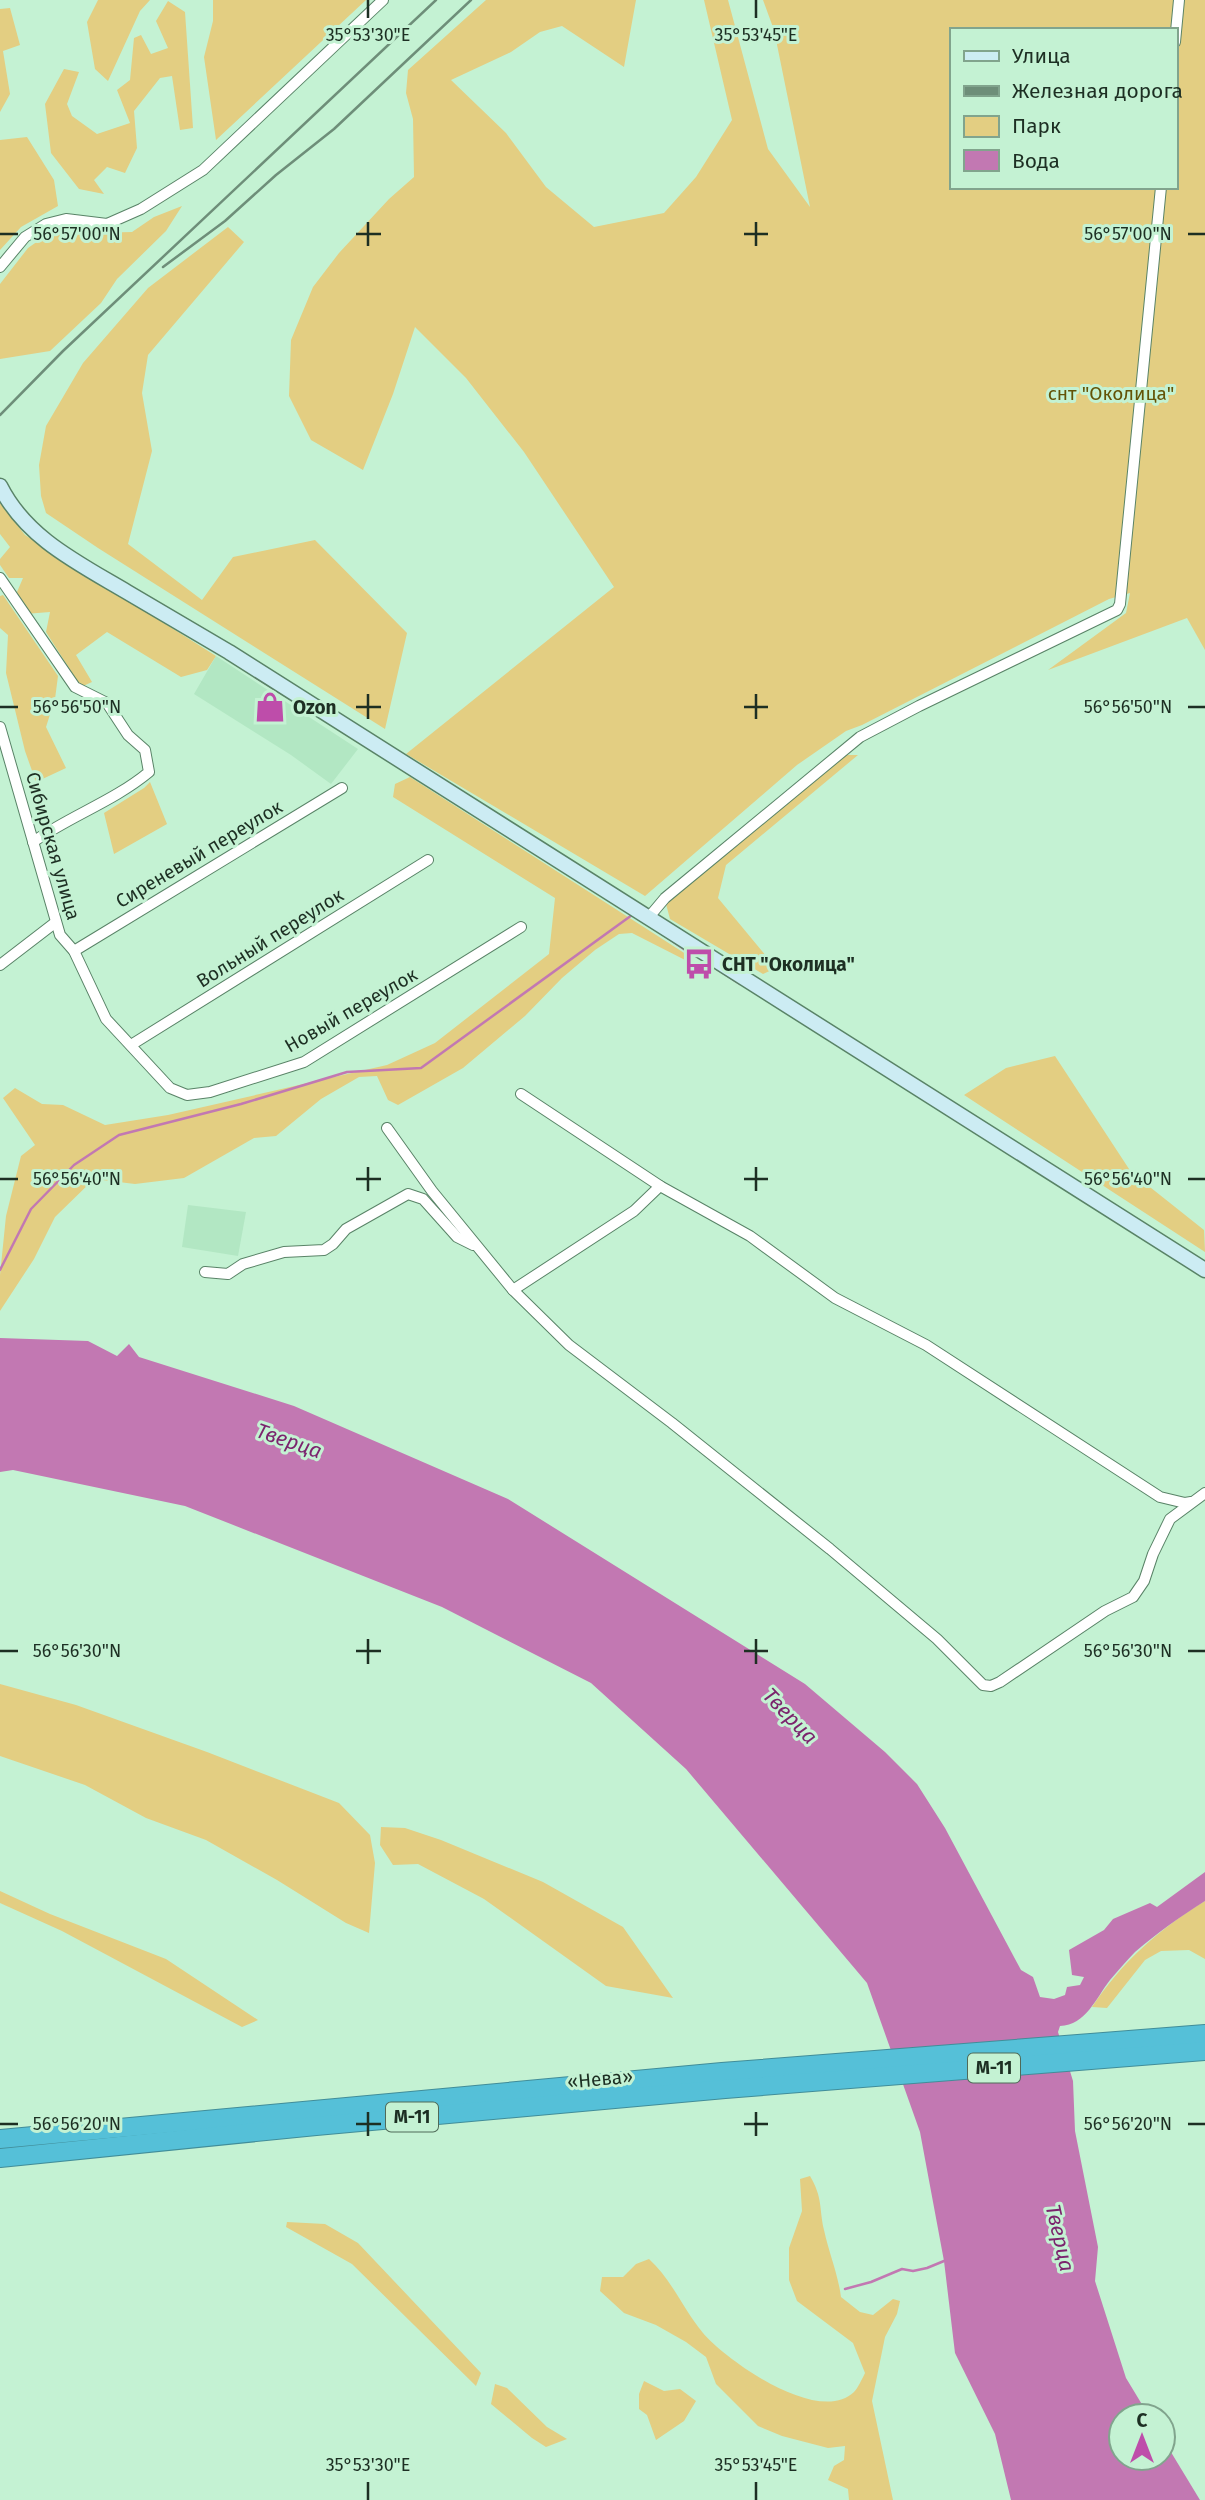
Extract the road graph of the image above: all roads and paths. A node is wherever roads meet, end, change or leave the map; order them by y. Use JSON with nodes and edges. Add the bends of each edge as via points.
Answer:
{"nodes":[{"id":1,"x":383,"y":0,"type":"edge"},
{"id":2,"x":1179,"y":0,"type":"edge"},
{"id":3,"x":1176,"y":28,"type":"edge"},
{"id":4,"x":1161,"y":189,"type":"edge"},
{"id":5,"x":0,"y":267,"type":"edge"},
{"id":6,"x":0,"y":486,"type":"edge"},
{"id":7,"x":0,"y":578,"type":"edge"},
{"id":8,"x":0,"y":727,"type":"edge"},
{"id":9,"x":342,"y":788,"type":"dead end"},
{"id":10,"x":33,"y":842,"type":"junction"},
{"id":11,"x":428,"y":860,"type":"dead end"},
{"id":12,"x":649,"y":917,"type":"junction"},
{"id":13,"x":55,"y":922,"type":"junction"},
{"id":14,"x":521,"y":927,"type":"dead end"},
{"id":15,"x":74,"y":951,"type":"junction"},
{"id":16,"x":0,"y":965,"type":"edge"},
{"id":17,"x":131,"y":1045,"type":"junction"},
{"id":18,"x":521,"y":1094,"type":"dead end"},
{"id":19,"x":187,"y":1095,"type":"joint"},
{"id":20,"x":387,"y":1128,"type":"dead end"},
{"id":21,"x":660,"y":1186,"type":"junction"},
{"id":22,"x":478,"y":1247,"type":"junction"},
{"id":23,"x":1205,"y":1270,"type":"edge"},
{"id":24,"x":205,"y":1272,"type":"dead end"},
{"id":25,"x":513,"y":1290,"type":"junction"},
{"id":26,"x":1205,"y":1493,"type":"edge"},
{"id":27,"x":1192,"y":1502,"type":"junction"},
{"id":28,"x":1205,"y":2034,"type":"edge"},
{"id":29,"x":1163,"y":2047,"type":"junction"},
{"id":30,"x":1205,"y":2051,"type":"edge"},
{"id":31,"x":823,"y":2073,"type":"junction"},
{"id":32,"x":0,"y":2139,"type":"edge"},
{"id":33,"x":0,"y":2158,"type":"edge"}],
"edges":[{"from":1,"to":5,"type":"street","via":[[203,170],[141,209],[107,224],[66,219],[46,224],[25,237]]},
{"from":2,"to":3,"type":"street"},
{"from":4,"to":12,"type":"street","via":[[1117,610],[860,737],[664,898]]},
{"from":6,"to":12,"type":"main road","via":[[25,523],[67,556],[229,652]]},
{"from":7,"to":10,"type":"street","via":[[75,687],[107,703],[128,735],[145,750],[149,772],[128,789]]},
{"from":8,"to":10,"type":"street","name":"Сибирская улица"},
{"from":9,"to":15,"type":"street","name":"Сиреневый переулок"},
{"from":10,"to":13,"type":"street","name":"Сибирская улица"},
{"from":11,"to":17,"type":"street","name":"Вольный переулок"},
{"from":12,"to":23,"type":"main road"},
{"from":13,"to":15,"type":"street","name":"Сибирская улица"},
{"from":13,"to":16,"type":"street"},
{"from":14,"to":19,"type":"street","name":"Новый переулок","via":[[304,1062]]},
{"from":15,"to":17,"type":"street","name":"Сибирская улица","via":[[106,1019]]},
{"from":17,"to":19,"type":"street","name":"Сибирская улица","via":[[170,1088]]},
{"from":18,"to":21,"type":"street"},
{"from":20,"to":22,"type":"street"},
{"from":21,"to":25,"type":"street","via":[[634,1211]]},
{"from":21,"to":27,"type":"street","via":[[750,1236],[835,1298],[926,1345],[1160,1497]]},
{"from":22,"to":24,"type":"street","via":[[457,1237],[423,1199],[408,1194],[346,1229],[324,1250],[284,1252],[243,1264],[228,1274]]},
{"from":22,"to":25,"type":"street"},
{"from":25,"to":27,"type":"street","via":[[569,1345],[830,1549],[937,1639],[983,1685],[1000,1682],[1133,1597],[1170,1519]]},
{"from":26,"to":27,"type":"street"},
{"from":28,"to":29,"type":"highway","name":"«Нева»","number":"М-11"},
{"from":29,"to":30,"type":"highway","name":"«Нева»","number":"М-11"},
{"from":29,"to":31,"type":"highway","name":"«Нева»","number":"М-11"},
{"from":31,"to":32,"type":"highway","name":"«Нева»","number":"М-11","via":[[408,2100]]},
{"from":31,"to":33,"type":"highway","name":"«Нева»","number":"М-11"}]}
